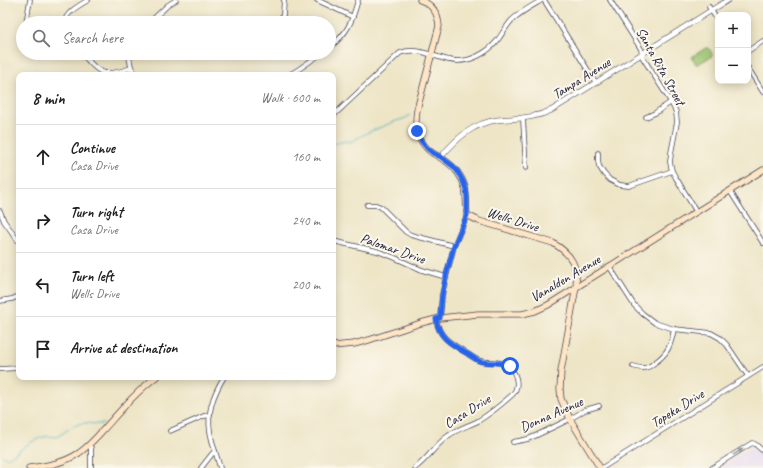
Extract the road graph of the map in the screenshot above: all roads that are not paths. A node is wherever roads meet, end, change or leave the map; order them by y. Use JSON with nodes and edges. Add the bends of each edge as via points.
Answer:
{"nodes":[{"id":1,"x":30,"y":0,"type":"edge"},
{"id":2,"x":88,"y":0,"type":"edge"},
{"id":3,"x":176,"y":0,"type":"edge"},
{"id":4,"x":284,"y":0,"type":"edge"},
{"id":5,"x":317,"y":0,"type":"edge"},
{"id":6,"x":358,"y":0,"type":"edge"},
{"id":7,"x":420,"y":0,"type":"edge"},
{"id":8,"x":543,"y":0,"type":"edge"},
{"id":9,"x":610,"y":0,"type":"edge"},
{"id":10,"x":728,"y":0,"type":"edge"},
{"id":11,"x":710,"y":9,"type":"junction"},
{"id":12,"x":27,"y":16,"type":"edge"},
{"id":13,"x":67,"y":16,"type":"edge"},
{"id":14,"x":156,"y":16,"type":"edge"},
{"id":15,"x":282,"y":16,"type":"edge"},
{"id":16,"x":715,"y":16,"type":"edge"},
{"id":17,"x":353,"y":17,"type":"junction"},
{"id":18,"x":763,"y":41,"type":"edge"},
{"id":19,"x":336,"y":42,"type":"edge"},
{"id":20,"x":751,"y":49,"type":"edge"},
{"id":21,"x":432,"y":54,"type":"junction"},
{"id":22,"x":642,"y":54,"type":"junction"},
{"id":23,"x":87,"y":60,"type":"edge"},
{"id":24,"x":129,"y":60,"type":"edge"},
{"id":25,"x":312,"y":60,"type":"edge"},
{"id":26,"x":131,"y":68,"type":"junction"},
{"id":27,"x":102,"y":72,"type":"edge"},
{"id":28,"x":117,"y":72,"type":"edge"},
{"id":29,"x":133,"y":72,"type":"edge"},
{"id":30,"x":294,"y":72,"type":"edge"},
{"id":31,"x":751,"y":73,"type":"edge"},
{"id":32,"x":596,"y":83,"type":"junction"},
{"id":33,"x":763,"y":92,"type":"edge"},
{"id":34,"x":671,"y":102,"type":"junction"},
{"id":35,"x":336,"y":113,"type":"edge"},
{"id":36,"x":646,"y":116,"type":"dead end"},
{"id":37,"x":522,"y":119,"type":"junction"},
{"id":38,"x":598,"y":153,"type":"dead end"},
{"id":39,"x":441,"y":157,"type":"junction"},
{"id":40,"x":526,"y":168,"type":"dead end"},
{"id":41,"x":763,"y":170,"type":"edge"},
{"id":42,"x":672,"y":171,"type":"junction"},
{"id":43,"x":730,"y":191,"type":"junction"},
{"id":44,"x":367,"y":205,"type":"dead end"},
{"id":45,"x":0,"y":211,"type":"edge"},
{"id":46,"x":696,"y":211,"type":"junction"},
{"id":47,"x":467,"y":215,"type":"junction"},
{"id":48,"x":16,"y":238,"type":"edge"},
{"id":49,"x":336,"y":242,"type":"edge"},
{"id":50,"x":763,"y":243,"type":"edge"},
{"id":51,"x":454,"y":246,"type":"junction"},
{"id":52,"x":609,"y":266,"type":"junction"},
{"id":53,"x":446,"y":276,"type":"junction"},
{"id":54,"x":576,"y":287,"type":"junction"},
{"id":55,"x":16,"y":297,"type":"edge"},
{"id":56,"x":0,"y":301,"type":"edge"},
{"id":57,"x":438,"y":319,"type":"junction"},
{"id":58,"x":674,"y":330,"type":"junction"},
{"id":59,"x":336,"y":346,"type":"edge"},
{"id":60,"x":633,"y":366,"type":"dead end"},
{"id":61,"x":763,"y":367,"type":"edge"},
{"id":62,"x":16,"y":368,"type":"edge"},
{"id":63,"x":0,"y":369,"type":"edge"},
{"id":64,"x":748,"y":376,"type":"junction"},
{"id":65,"x":152,"y":380,"type":"edge"},
{"id":66,"x":222,"y":380,"type":"edge"},
{"id":67,"x":599,"y":406,"type":"dead end"},
{"id":68,"x":210,"y":415,"type":"junction"},
{"id":69,"x":570,"y":419,"type":"junction"},
{"id":70,"x":170,"y":431,"type":"dead end"},
{"id":71,"x":513,"y":442,"type":"dead end"},
{"id":72,"x":89,"y":445,"type":"junction"},
{"id":73,"x":215,"y":451,"type":"junction"},
{"id":74,"x":763,"y":451,"type":"edge"},
{"id":75,"x":29,"y":468,"type":"edge"},
{"id":76,"x":91,"y":468,"type":"edge"},
{"id":77,"x":201,"y":468,"type":"edge"},
{"id":78,"x":220,"y":468,"type":"edge"},
{"id":79,"x":415,"y":468,"type":"edge"},
{"id":80,"x":601,"y":468,"type":"edge"},
{"id":81,"x":712,"y":468,"type":"edge"}],
"edges":[{"from":1,"to":12,"type":"street"},
{"from":2,"to":13,"type":"street"},
{"from":3,"to":14,"type":"street"},
{"from":4,"to":15,"type":"street"},
{"from":5,"to":17,"type":"street"},
{"from":6,"to":17,"type":"street"},
{"from":7,"to":21,"type":"main road","name":"Wells Drive","via":[[430,5],[438,18]]},
{"from":8,"to":21,"type":"street","via":[[518,15],[489,49],[480,55],[457,61]]},
{"from":8,"to":32,"type":"street"},
{"from":9,"to":22,"type":"street","name":"Santa Rita Street"},
{"from":10,"to":11,"type":"street","name":"Tampa Avenue"},
{"from":11,"to":16,"type":"street"},
{"from":11,"to":22,"type":"street","name":"Tampa Avenue"},
{"from":17,"to":19,"type":"street","via":[[347,30]]},
{"from":18,"to":20,"type":"street"},
{"from":21,"to":35,"type":"street","via":[[413,51],[400,53]]},
{"from":21,"to":39,"type":"main road","name":"Wells Drive","via":[[416,123],[422,142]]},
{"from":22,"to":32,"type":"street","name":"Tampa Avenue"},
{"from":22,"to":34,"type":"street","name":"Santa Rita Street"},
{"from":23,"to":27,"type":"street"},
{"from":24,"to":26,"type":"street"},
{"from":25,"to":30,"type":"street"},
{"from":26,"to":28,"type":"street"},
{"from":26,"to":29,"type":"street"},
{"from":31,"to":33,"type":"street"},
{"from":32,"to":37,"type":"street","name":"Tampa Avenue","via":[[552,110]]},
{"from":34,"to":36,"type":"street"},
{"from":34,"to":42,"type":"street","name":"Santa Rita Street","via":[[677,122],[670,162]]},
{"from":37,"to":39,"type":"street","name":"Tampa Avenue","via":[[496,120],[474,127],[458,138]]},
{"from":37,"to":40,"type":"street"},
{"from":38,"to":42,"type":"street","via":[[599,166],[604,174],[620,185],[629,186]]},
{"from":39,"to":47,"type":"main road","name":"Wells Drive","via":[[453,166],[463,181],[467,197]]},
{"from":41,"to":43,"type":"main road","name":"Vanalden Avenue"},
{"from":42,"to":46,"type":"street","name":"Santa Rita Street"},
{"from":43,"to":46,"type":"main road","name":"Vanalden Avenue"},
{"from":43,"to":50,"type":"street"},
{"from":44,"to":51,"type":"street","via":[[381,206],[411,235]]},
{"from":45,"to":48,"type":"street"},
{"from":46,"to":52,"type":"main road","name":"Vanalden Avenue"},
{"from":47,"to":51,"type":"street","name":"Casa Drive"},
{"from":47,"to":54,"type":"main road","name":"Wells Drive","via":[[563,249],[576,271]]},
{"from":49,"to":53,"type":"street","name":"Palomar Drive","via":[[377,251],[422,270]]},
{"from":51,"to":53,"type":"street","name":"Casa Drive"},
{"from":52,"to":54,"type":"main road","name":"Vanalden Avenue"},
{"from":52,"to":58,"type":"street","via":[[634,305],[643,314],[655,323]]},
{"from":53,"to":57,"type":"street","name":"Casa Drive"},
{"from":54,"to":57,"type":"main road","name":"Vanalden Avenue","via":[[536,311]]},
{"from":54,"to":69,"type":"main road","name":"Wells Drive","via":[[560,389],[561,399]]},
{"from":55,"to":56,"type":"street"},
{"from":57,"to":59,"type":"main road","name":"Vanalden Avenue","via":[[354,344]]},
{"from":57,"to":79,"type":"street","name":"Casa Drive","via":[[441,334],[450,343],[479,361],[499,362],[510,366],[517,381],[513,394],[485,416],[443,440]]},
{"from":58,"to":60,"type":"street","via":[[668,349],[662,357],[647,367]]},
{"from":58,"to":64,"type":"street","via":[[710,333],[720,338],[727,344]]},
{"from":61,"to":64,"type":"street","name":"Topeka Drive"},
{"from":62,"to":63,"type":"street"},
{"from":64,"to":80,"type":"street","name":"Topeka Drive"},
{"from":65,"to":72,"type":"main road"},
{"from":66,"to":68,"type":"street","via":[[213,400]]},
{"from":67,"to":69,"type":"street","name":"Donna Avenue","via":[[585,410]]},
{"from":68,"to":70,"type":"street"},
{"from":68,"to":73,"type":"street","via":[[210,431]]},
{"from":69,"to":71,"type":"street","name":"Donna Avenue","via":[[528,439]]},
{"from":69,"to":80,"type":"main road","name":"Wells Drive"},
{"from":72,"to":75,"type":"main road","via":[[61,462]]},
{"from":72,"to":76,"type":"street"},
{"from":73,"to":77,"type":"street"},
{"from":73,"to":78,"type":"street"},
{"from":81,"to":74,"type":"street","one_way":true,"via":[[752,443]]}]}
